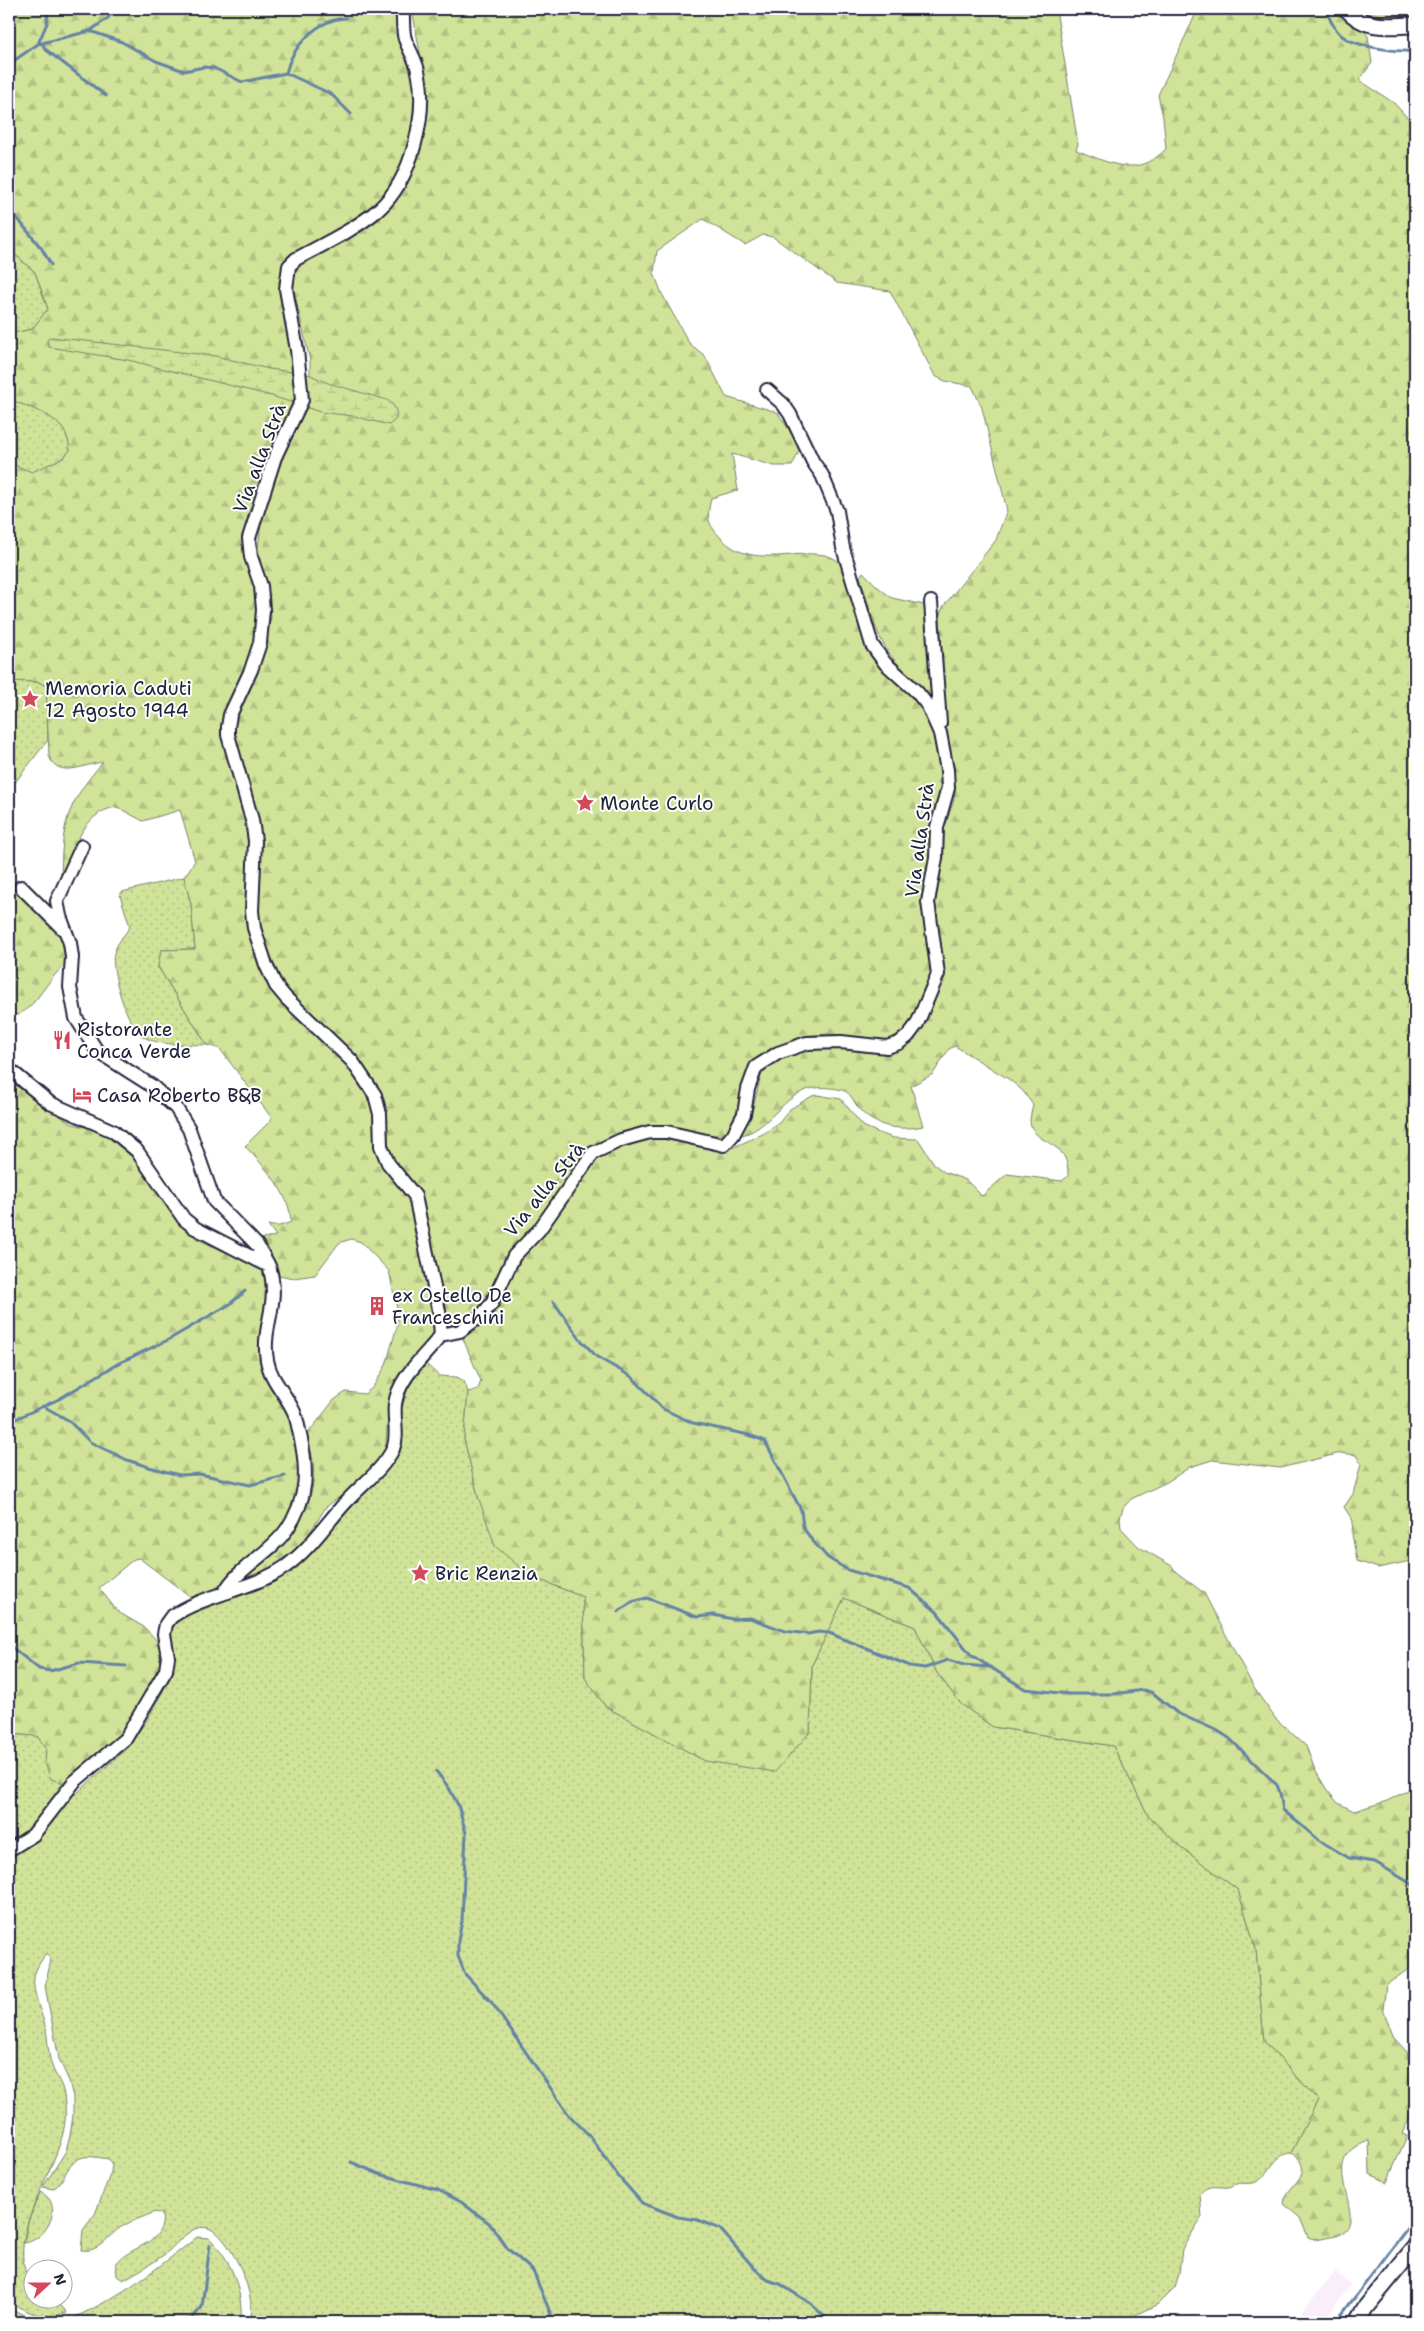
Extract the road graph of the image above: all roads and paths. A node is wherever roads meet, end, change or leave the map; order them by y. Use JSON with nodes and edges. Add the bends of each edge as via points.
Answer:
{"nodes":[{"id":1,"x":402,"y":9,"type":"edge"},
{"id":2,"x":1347,"y":9,"type":"edge"},
{"id":3,"x":1415,"y":25,"type":"edge"},
{"id":4,"x":766,"y":390,"type":"dead end"},
{"id":5,"x":931,"y":602,"type":"dead end"},
{"id":6,"x":940,"y":733,"type":"junction"},
{"id":7,"x":82,"y":846,"type":"dead end"},
{"id":8,"x":21,"y":887,"type":"dead end"},
{"id":9,"x":65,"y":931,"type":"junction"},
{"id":10,"x":9,"y":1068,"type":"edge"},
{"id":11,"x":269,"y":1266,"type":"junction"},
{"id":12,"x":441,"y":1335,"type":"junction"},
{"id":13,"x":224,"y":1594,"type":"junction"},
{"id":14,"x":9,"y":1850,"type":"edge"},
{"id":15,"x":1415,"y":2247,"type":"edge"},
{"id":16,"x":1357,"y":2322,"type":"edge"}],
"edges":[{"from":1,"to":12,"type":"street","name":"Via alla Strà","via":[[404,37],[418,71],[420,90],[421,116],[410,160],[380,208],[289,266],[286,289],[302,400],[275,457],[249,538],[251,557],[261,586],[260,644],[230,715],[228,735],[252,820],[255,841],[252,911],[266,965],[286,998],[352,1061],[375,1095],[382,1146],[388,1163],[415,1196]]},
{"from":2,"to":3,"type":"main road","via":[[1355,18],[1377,26]]},
{"from":4,"to":6,"type":"street","name":"Via alla Strà","via":[[790,414],[837,511],[843,548],[872,645],[885,663],[928,706]]},
{"from":5,"to":6,"type":"street","name":"Via alla Strà"},
{"from":6,"to":12,"type":"street","name":"Via alla Strà","via":[[948,788],[937,827],[936,858],[928,902],[938,974],[924,1010],[908,1036],[887,1047],[841,1042],[807,1043],[766,1059],[756,1067],[748,1088],[744,1114],[724,1145],[656,1132],[637,1135],[599,1149],[588,1158],[539,1230],[514,1256],[492,1304],[460,1331]]},
{"from":7,"to":9,"type":"street","via":[[57,901]]},
{"from":8,"to":9,"type":"street"},
{"from":9,"to":11,"type":"street","via":[[72,957],[72,1002],[76,1018],[86,1035],[97,1051],[152,1086],[176,1108],[189,1129],[214,1201],[257,1245]]},
{"from":10,"to":11,"type":"street","via":[[50,1103],[113,1131],[137,1151],[184,1219],[195,1228]]},
{"from":11,"to":13,"type":"street","via":[[274,1292],[266,1342],[267,1360],[294,1411],[305,1456],[304,1496],[287,1530],[233,1581]]},
{"from":12,"to":13,"type":"street","via":[[412,1369],[399,1392],[395,1404],[394,1446],[383,1464],[345,1503],[315,1541],[293,1561],[261,1581]]},
{"from":13,"to":14,"type":"street","via":[[171,1617],[164,1634],[168,1657],[166,1670],[126,1738],[74,1782],[33,1836]]},
{"from":15,"to":16,"type":"main road"}]}
